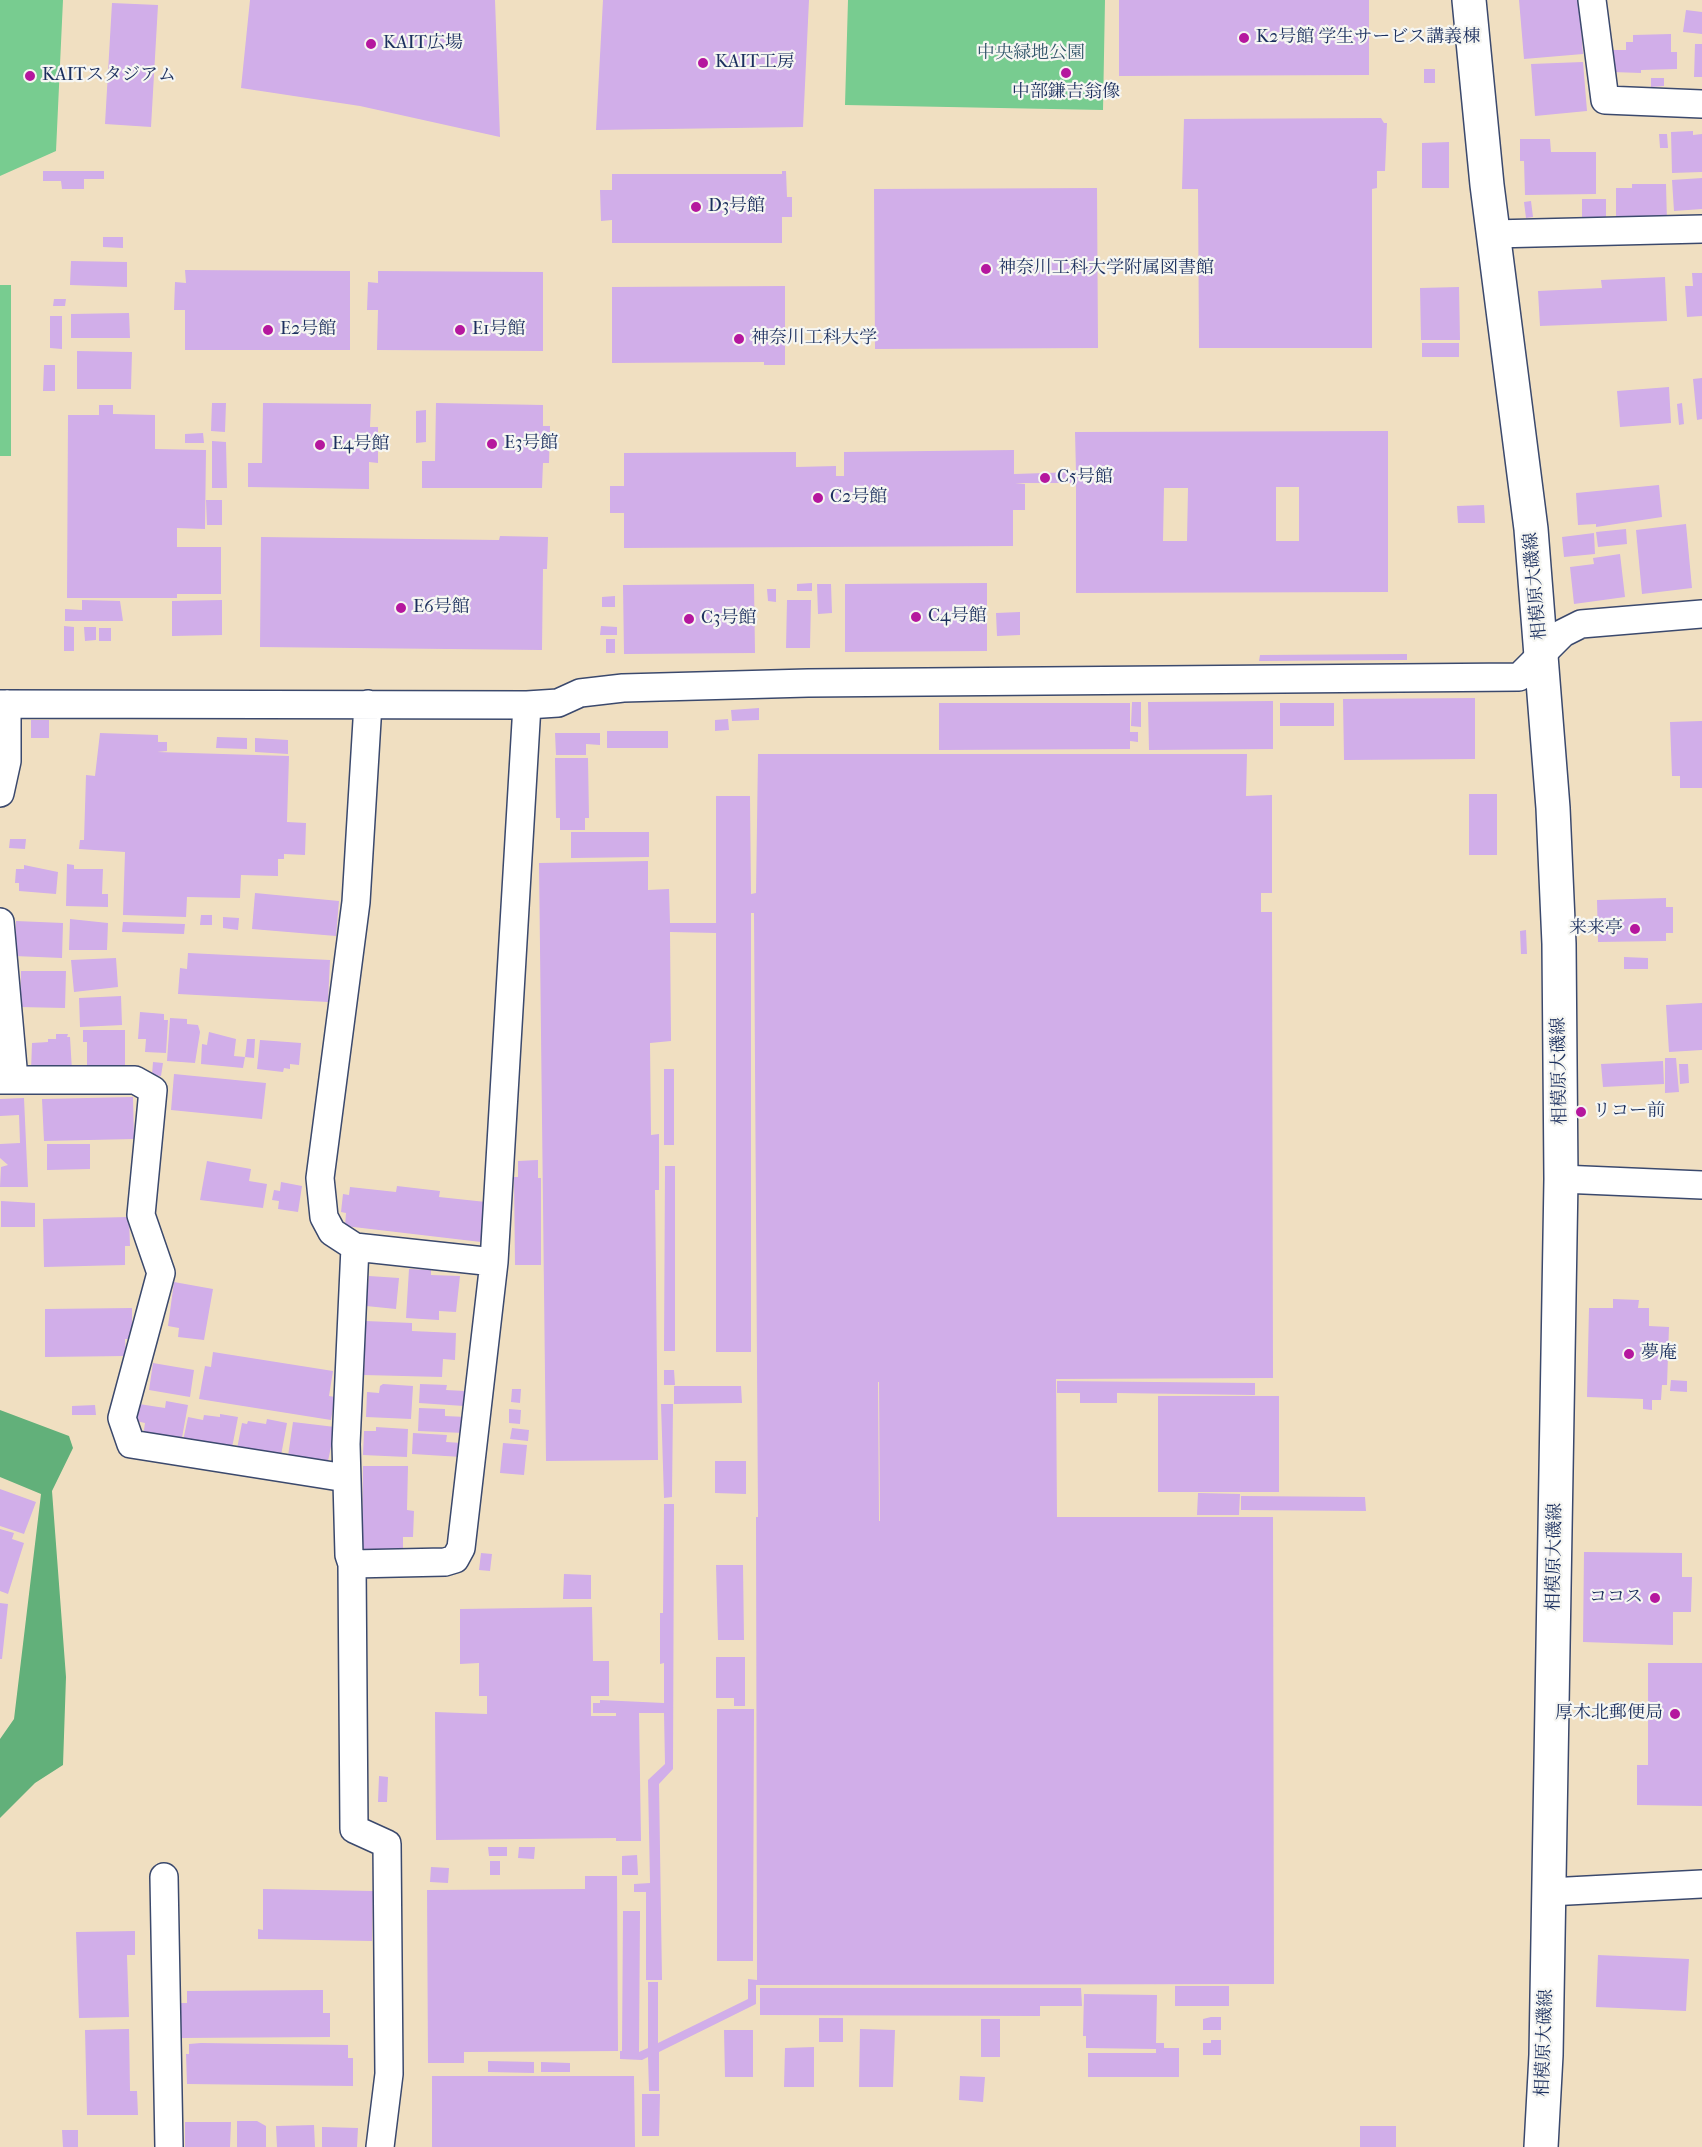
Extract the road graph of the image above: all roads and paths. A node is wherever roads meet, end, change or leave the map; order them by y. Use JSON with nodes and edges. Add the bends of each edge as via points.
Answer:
{"nodes":[{"id":1,"x":1468,"y":0,"type":"edge"},
{"id":2,"x":1592,"y":0,"type":"edge"},
{"id":3,"x":1702,"y":104,"type":"edge"},
{"id":4,"x":1702,"y":229,"type":"edge"},
{"id":5,"x":1493,"y":234,"type":"junction"},
{"id":6,"x":1702,"y":614,"type":"edge"},
{"id":7,"x":1542,"y":656,"type":"junction"},
{"id":8,"x":3,"y":704,"type":"edge"},
{"id":9,"x":368,"y":704,"type":"junction"},
{"id":10,"x":526,"y":705,"type":"junction"},
{"id":11,"x":0,"y":793,"type":"edge"},
{"id":12,"x":0,"y":922,"type":"edge"},
{"id":13,"x":7,"y":1079,"type":"edge"},
{"id":14,"x":1562,"y":1179,"type":"junction"},
{"id":15,"x":1702,"y":1185,"type":"edge"},
{"id":16,"x":355,"y":1247,"type":"junction"},
{"id":17,"x":494,"y":1262,"type":"junction"},
{"id":18,"x":346,"y":1478,"type":"junction"},
{"id":19,"x":352,"y":1564,"type":"junction"},
{"id":20,"x":164,"y":1877,"type":"dead end"},
{"id":21,"x":1702,"y":1884,"type":"edge"},
{"id":22,"x":1549,"y":1892,"type":"junction"},
{"id":23,"x":169,"y":2147,"type":"edge"},
{"id":24,"x":380,"y":2147,"type":"edge"},
{"id":25,"x":1541,"y":2147,"type":"edge"}],
"edges":[{"from":1,"to":5,"type":"main road","name":"相模原大磯線"},
{"from":2,"to":3,"type":"street","via":[[1605,100]]},
{"from":4,"to":5,"type":"street"},
{"from":5,"to":7,"type":"main road","name":"相模原大磯線","via":[[1531,529]]},
{"from":6,"to":7,"type":"street","via":[[1581,624],[1563,633]]},
{"from":7,"to":10,"type":"street","via":[[1519,677],[796,683],[623,688],[580,693],[558,703]]},
{"from":7,"to":14,"type":"main road","name":"相模原大磯線","via":[[1559,944]]},
{"from":8,"to":9,"type":"street"},
{"from":8,"to":11,"type":"street","via":[[7,761]]},
{"from":9,"to":10,"type":"street"},
{"from":9,"to":16,"type":"street","via":[[356,902],[320,1178],[324,1217],[332,1232]]},
{"from":10,"to":17,"type":"street"},
{"from":12,"to":13,"type":"street"},
{"from":13,"to":18,"type":"street","via":[[135,1080],[153,1090],[141,1215],[161,1273],[122,1418],[131,1444]]},
{"from":14,"to":15,"type":"street"},
{"from":14,"to":22,"type":"main road","name":"相模原大磯線"},
{"from":16,"to":17,"type":"street"},
{"from":16,"to":18,"type":"street"},
{"from":17,"to":19,"type":"street","via":[[461,1548],[455,1559],[445,1563]]},
{"from":18,"to":19,"type":"street"},
{"from":19,"to":24,"type":"street","via":[[354,1828],[387,1844],[388,2074]]},
{"from":20,"to":23,"type":"street"},
{"from":21,"to":22,"type":"street"},
{"from":22,"to":25,"type":"main road","name":"相模原大磯線"}]}
